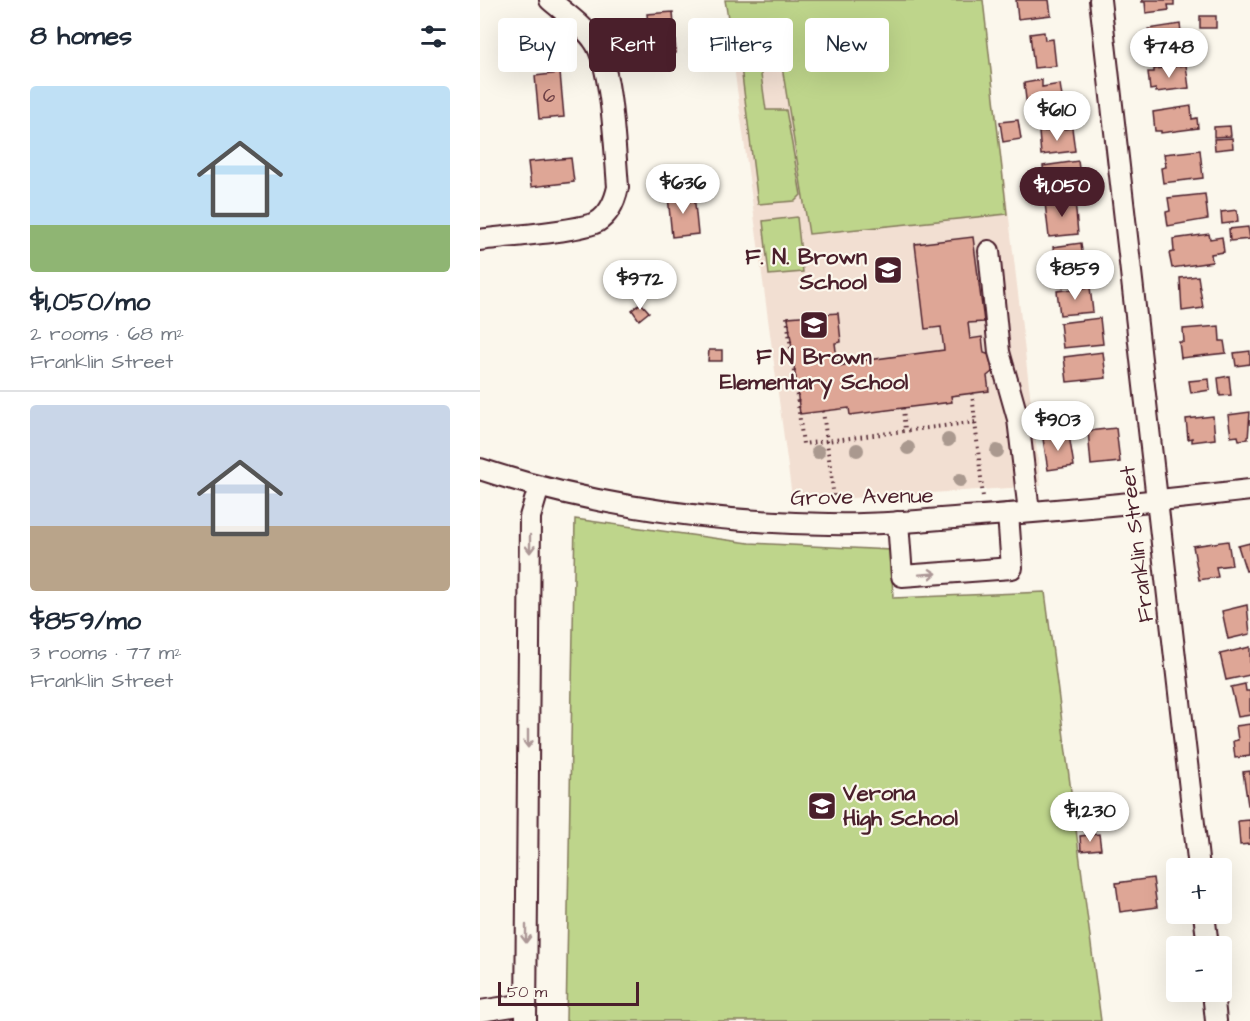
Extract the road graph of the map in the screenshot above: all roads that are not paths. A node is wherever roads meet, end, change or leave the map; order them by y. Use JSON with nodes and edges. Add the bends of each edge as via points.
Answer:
{"nodes":[{"id":1,"x":550,"y":0,"type":"edge"},
{"id":2,"x":1100,"y":0,"type":"edge"},
{"id":3,"x":480,"y":240,"type":"edge"},
{"id":4,"x":989,"y":251,"type":"dead end"},
{"id":5,"x":480,"y":469,"type":"edge"},
{"id":6,"x":539,"y":487,"type":"junction"},
{"id":7,"x":1250,"y":490,"type":"edge"},
{"id":8,"x":1156,"y":500,"type":"junction"},
{"id":9,"x":1029,"y":512,"type":"junction"},
{"id":10,"x":1008,"y":514,"type":"junction"},
{"id":11,"x":898,"y":522,"type":"junction"},
{"id":12,"x":1198,"y":858,"type":"edge"},
{"id":13,"x":1214,"y":1002,"type":"edge"},
{"id":14,"x":480,"y":1011,"type":"edge"},
{"id":15,"x":526,"y":1012,"type":"edge"},
{"id":16,"x":1216,"y":1021,"type":"edge"}],
"edges":[{"from":1,"to":3,"type":"street","via":[[595,42],[605,64],[616,198],[604,216],[587,226]]},
{"from":2,"to":8,"type":"street","name":"Franklin Street"},
{"from":4,"to":9,"type":"street","via":[[999,352],[1018,419]]},
{"from":5,"to":6,"type":"street","name":"Grove Avenue"},
{"from":6,"to":11,"type":"street","name":"Grove Avenue","via":[[651,510],[757,521]]},
{"from":6,"to":15,"type":"street","one_way":true,"via":[[530,517]]},
{"from":7,"to":8,"type":"street","name":"Grove Avenue"},
{"from":8,"to":9,"type":"street","name":"Grove Avenue"},
{"from":8,"to":12,"type":"street","name":"Franklin Street"},
{"from":9,"to":10,"type":"street","name":"Grove Avenue"},
{"from":10,"to":11,"type":"street","name":"Grove Avenue"},
{"from":11,"to":10,"type":"street","one_way":true,"via":[[902,576],[1012,568]]},
{"from":13,"to":16,"type":"street"},
{"from":14,"to":15,"type":"street"}]}
